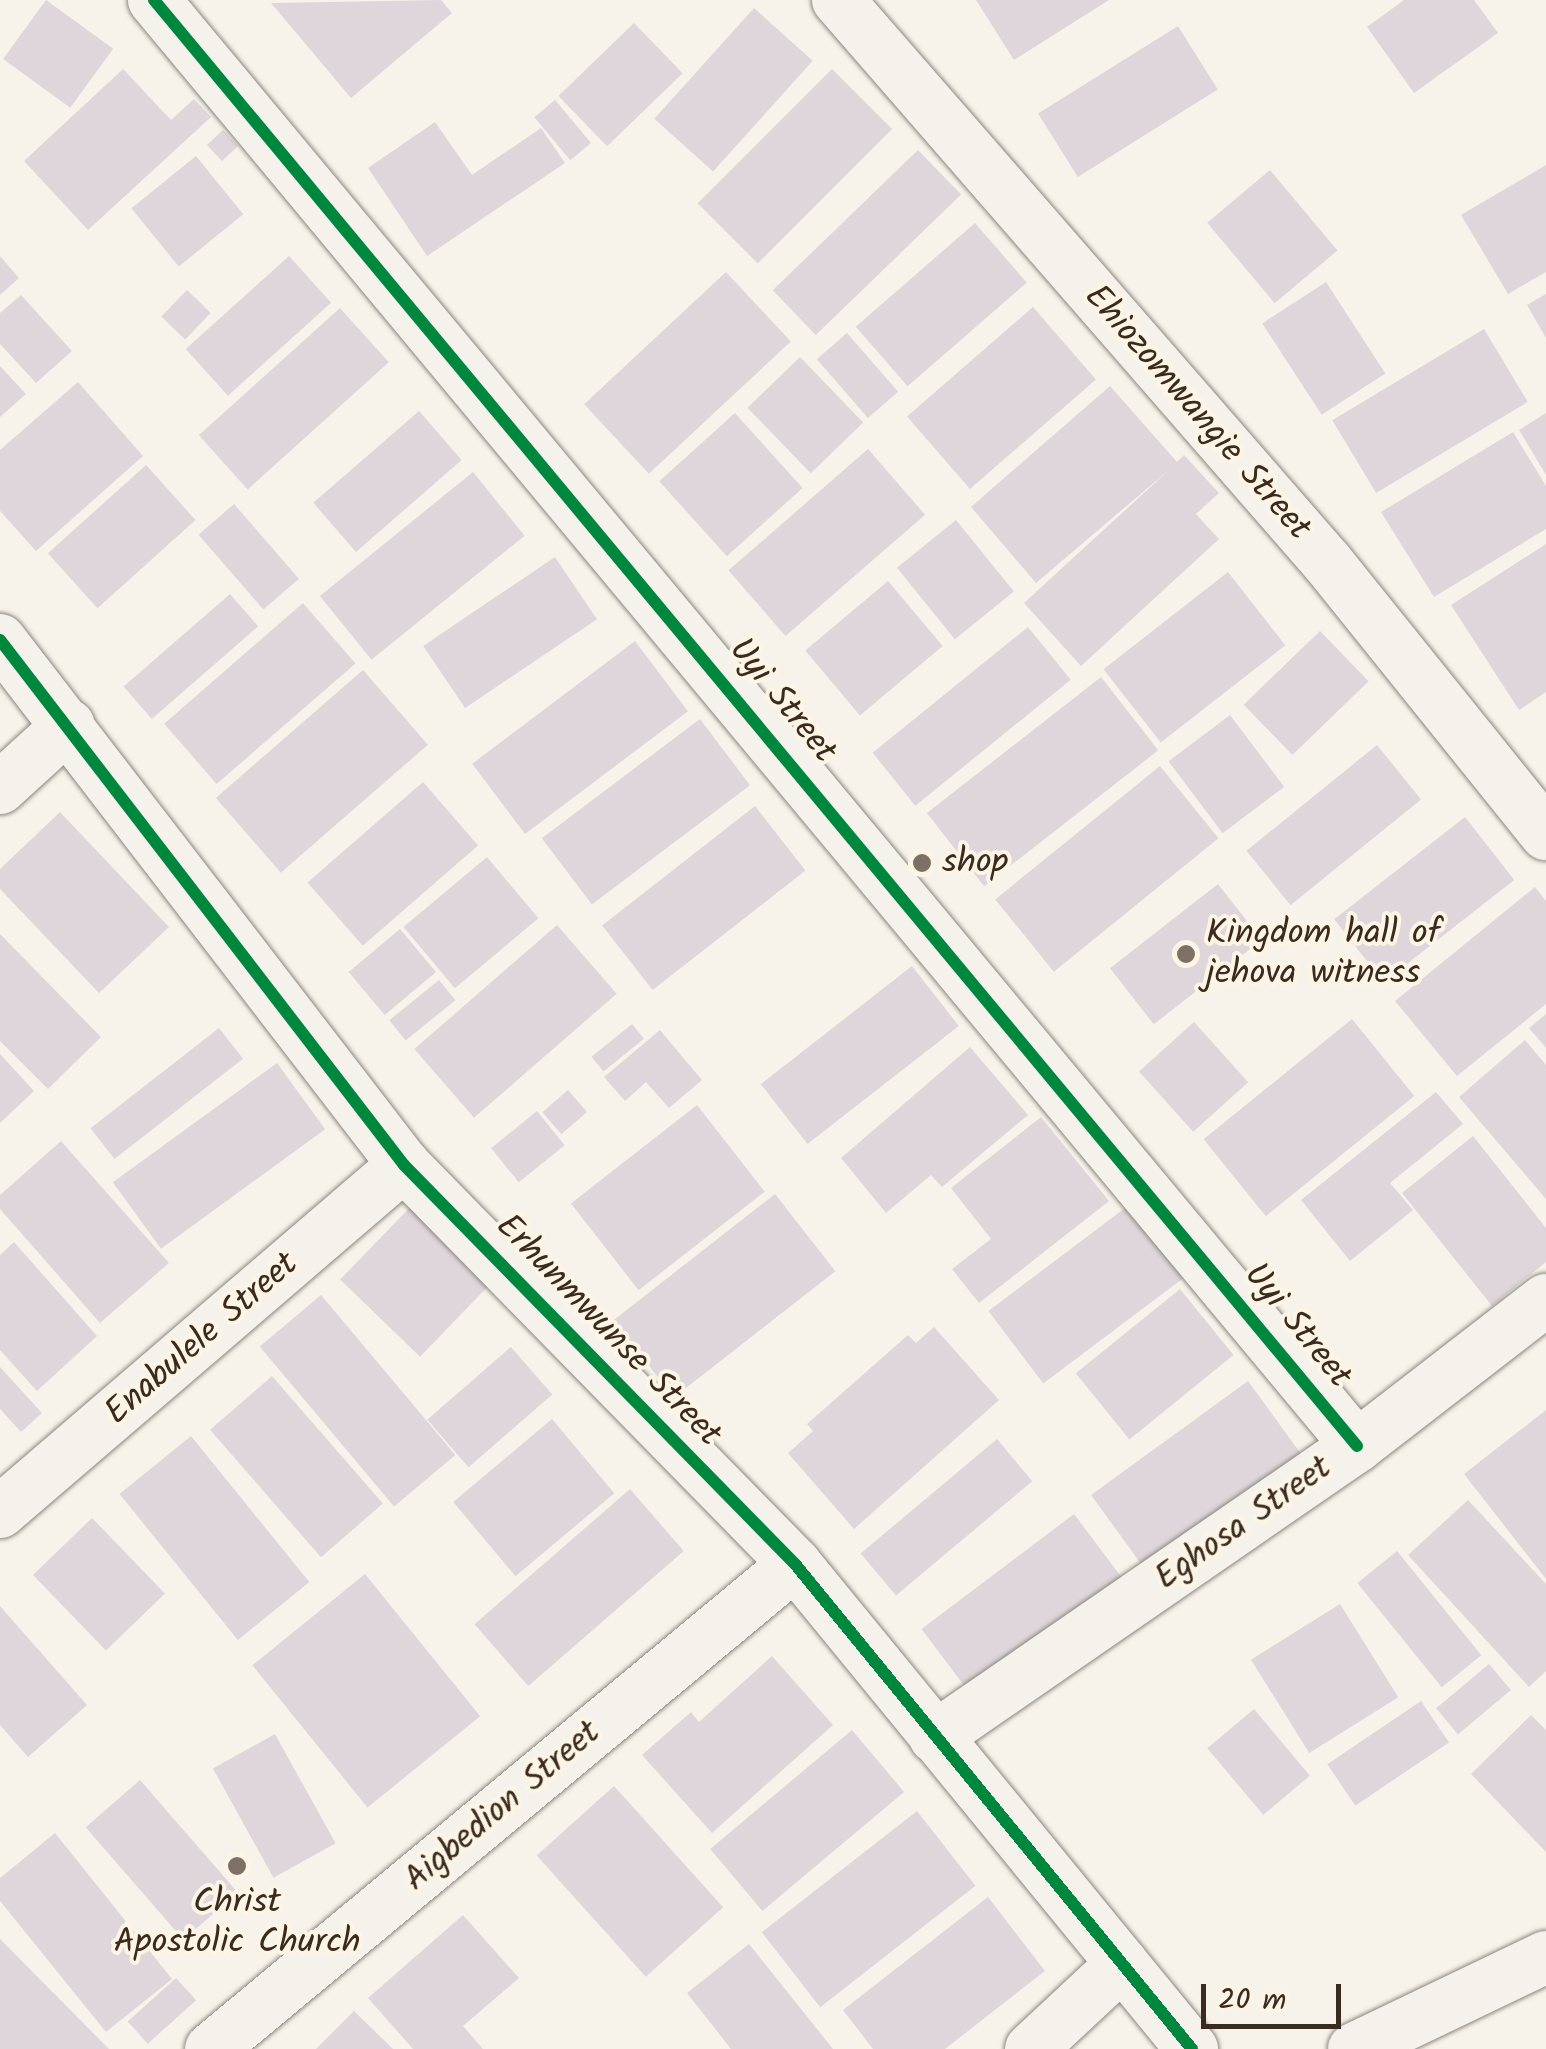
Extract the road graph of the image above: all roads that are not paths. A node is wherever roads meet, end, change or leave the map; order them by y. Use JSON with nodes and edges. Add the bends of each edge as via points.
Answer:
{"nodes":[{"id":1,"x":154,"y":0,"type":"edge"},
{"id":2,"x":838,"y":0,"type":"edge"},
{"id":3,"x":0,"y":640,"type":"edge"},
{"id":4,"x":69,"y":725,"type":"junction"},
{"id":5,"x":0,"y":788,"type":"edge"},
{"id":6,"x":1546,"y":834,"type":"edge"},
{"id":7,"x":404,"y":1165,"type":"junction"},
{"id":8,"x":1546,"y":1300,"type":"edge"},
{"id":9,"x":1357,"y":1446,"type":"junction"},
{"id":10,"x":0,"y":1512,"type":"edge"},
{"id":11,"x":795,"y":1564,"type":"junction"},
{"id":12,"x":935,"y":1738,"type":"junction"},
{"id":13,"x":1546,"y":1957,"type":"edge"},
{"id":14,"x":1122,"y":1964,"type":"junction"},
{"id":15,"x":211,"y":2049,"type":"edge"},
{"id":16,"x":1031,"y":2049,"type":"edge"},
{"id":17,"x":1192,"y":2049,"type":"edge"},
{"id":18,"x":1354,"y":2049,"type":"edge"}],
"edges":[{"from":1,"to":9,"type":"street","name":"Uyi Street"},
{"from":2,"to":6,"type":"street","name":"Ehiozomwangie Street","via":[[1328,562]]},
{"from":3,"to":4,"type":"street","name":"Erhunmwunse Street"},
{"from":4,"to":5,"type":"street"},
{"from":4,"to":7,"type":"street","name":"Erhunmwunse Street"},
{"from":7,"to":10,"type":"street","name":"Enabulele Street"},
{"from":7,"to":11,"type":"street","name":"Erhunmwunse Street"},
{"from":8,"to":9,"type":"street","name":"Eghosa Street"},
{"from":9,"to":12,"type":"street","name":"Eghosa Street"},
{"from":11,"to":12,"type":"street","name":"Erhunmwunse Street"},
{"from":11,"to":15,"type":"street","name":"Aigbedion Street"},
{"from":12,"to":14,"type":"street","name":"Erhunmwunse Street"},
{"from":13,"to":18,"type":"street"},
{"from":14,"to":16,"type":"street"},
{"from":14,"to":17,"type":"street","name":"Erhunmwunse Street"}]}
